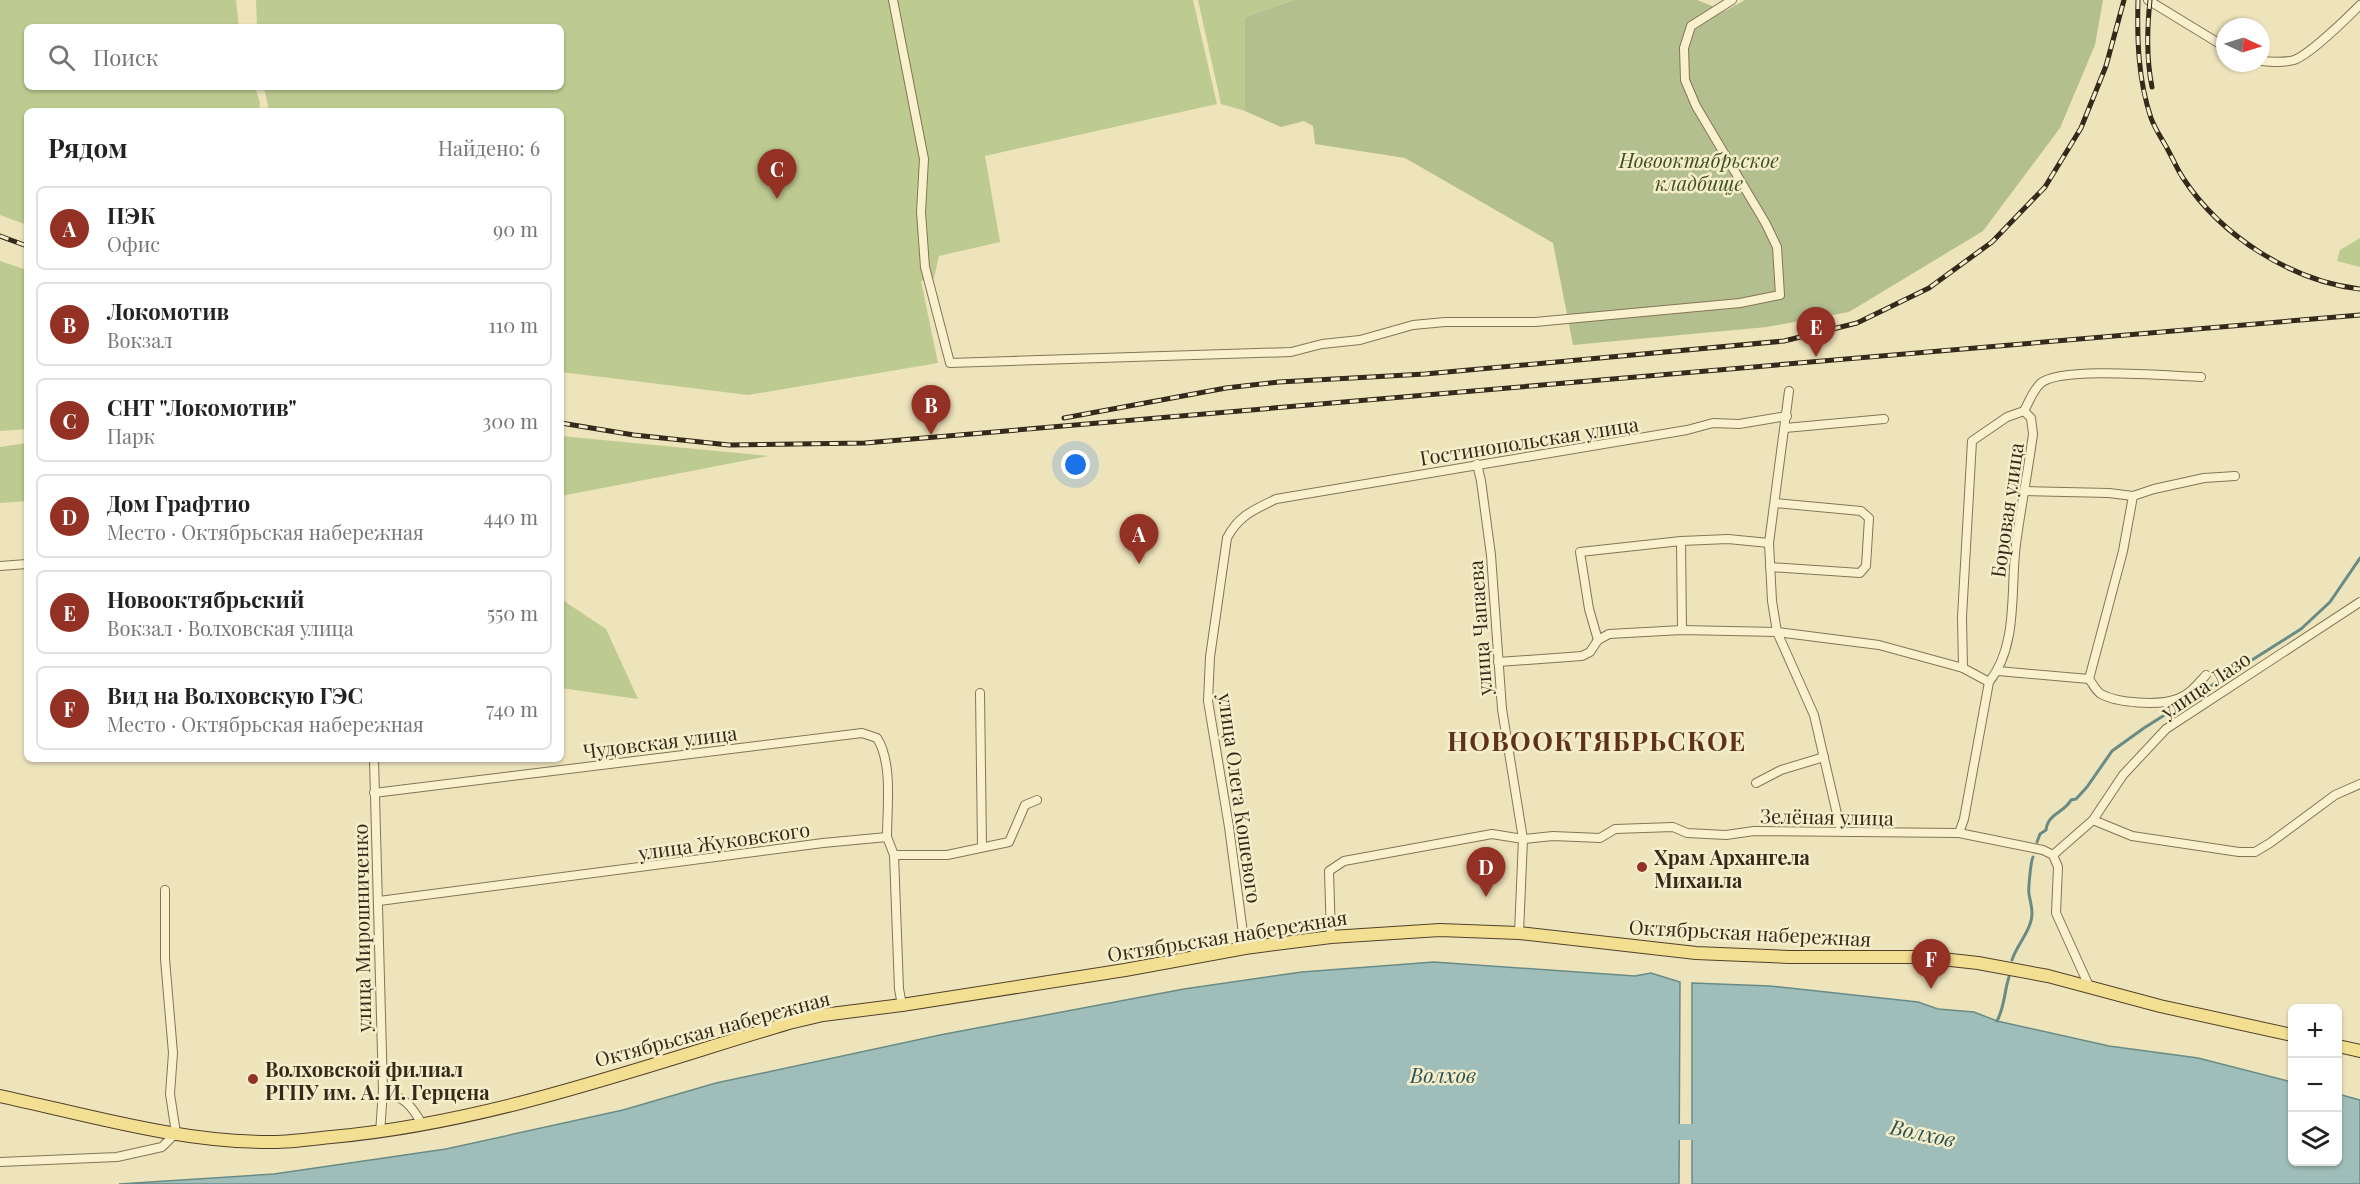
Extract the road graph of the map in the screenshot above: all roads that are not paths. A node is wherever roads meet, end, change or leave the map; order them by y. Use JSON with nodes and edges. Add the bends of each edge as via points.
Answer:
{"nodes":[{"id":1,"x":893,"y":0,"type":"edge"},
{"id":2,"x":1732,"y":0,"type":"edge"},
{"id":3,"x":2148,"y":0,"type":"edge"},
{"id":4,"x":2360,"y":5,"type":"edge"},
{"id":5,"x":2216,"y":42,"type":"edge"},
{"id":6,"x":2270,"y":62,"type":"edge"},
{"id":7,"x":2200,"y":377,"type":"dead end"},
{"id":8,"x":1789,"y":391,"type":"dead end"},
{"id":9,"x":2024,"y":411,"type":"junction"},
{"id":10,"x":1787,"y":417,"type":"junction"},
{"id":11,"x":1884,"y":419,"type":"dead end"},
{"id":12,"x":1785,"y":428,"type":"junction"},
{"id":13,"x":1477,"y":464,"type":"junction"},
{"id":14,"x":2235,"y":476,"type":"dead end"},
{"id":15,"x":2025,"y":491,"type":"junction"},
{"id":16,"x":2133,"y":496,"type":"junction"},
{"id":17,"x":1276,"y":499,"type":"joint"},
{"id":18,"x":1775,"y":503,"type":"junction"},
{"id":19,"x":1682,"y":541,"type":"junction"},
{"id":20,"x":1769,"y":543,"type":"junction"},
{"id":21,"x":24,"y":564,"type":"edge"},
{"id":22,"x":0,"y":566,"type":"edge"},
{"id":23,"x":1770,"y":567,"type":"junction"},
{"id":24,"x":2360,"y":602,"type":"edge"},
{"id":25,"x":1682,"y":630,"type":"junction"},
{"id":26,"x":1777,"y":632,"type":"junction"},
{"id":27,"x":1598,"y":640,"type":"junction"},
{"id":28,"x":1498,"y":662,"type":"junction"},
{"id":29,"x":1963,"y":668,"type":"junction"},
{"id":30,"x":1998,"y":671,"type":"junction"},
{"id":31,"x":2206,"y":675,"type":"dead end"},
{"id":32,"x":2090,"y":679,"type":"junction"},
{"id":33,"x":1989,"y":682,"type":"junction"},
{"id":34,"x":980,"y":693,"type":"dead end"},
{"id":35,"x":1824,"y":757,"type":"junction"},
{"id":36,"x":374,"y":762,"type":"edge"},
{"id":37,"x":1756,"y":783,"type":"dead end"},
{"id":38,"x":2360,"y":784,"type":"edge"},
{"id":39,"x":374,"y":793,"type":"junction"},
{"id":40,"x":1037,"y":800,"type":"dead end"},
{"id":41,"x":2093,"y":820,"type":"junction"},
{"id":42,"x":1841,"y":831,"type":"junction"},
{"id":43,"x":1959,"y":833,"type":"junction"},
{"id":44,"x":887,"y":837,"type":"junction"},
{"id":45,"x":1523,"y":839,"type":"junction"},
{"id":46,"x":982,"y":846,"type":"junction"},
{"id":47,"x":894,"y":855,"type":"junction"},
{"id":48,"x":2053,"y":855,"type":"junction"},
{"id":49,"x":165,"y":890,"type":"dead end"},
{"id":50,"x":379,"y":901,"type":"junction"},
{"id":51,"x":1519,"y":933,"type":"junction"},
{"id":52,"x":1331,"y":936,"type":"junction"},
{"id":53,"x":1245,"y":948,"type":"junction"},
{"id":54,"x":2089,"y":986,"type":"junction"},
{"id":55,"x":902,"y":1005,"type":"junction"},
{"id":56,"x":2288,"y":1034,"type":"edge"},
{"id":57,"x":2342,"y":1047,"type":"edge"},
{"id":58,"x":2360,"y":1051,"type":"edge"},
{"id":59,"x":382,"y":1090,"type":"junction"},
{"id":60,"x":0,"y":1096,"type":"edge"},
{"id":61,"x":422,"y":1124,"type":"junction"},
{"id":62,"x":380,"y":1132,"type":"junction"},
{"id":63,"x":176,"y":1133,"type":"junction"},
{"id":64,"x":0,"y":1162,"type":"edge"}],
"edges":[{"from":1,"to":2,"type":"street","via":[[924,159],[921,212],[926,267],[950,363],[1291,352],[1360,340],[1413,325],[1535,322],[1740,303],[1780,295],[1777,247],[1685,80],[1684,48],[1691,26]]},
{"from":3,"to":5,"type":"street"},
{"from":4,"to":6,"type":"street","via":[[2296,59]]},
{"from":7,"to":9,"type":"street","via":[[2096,373],[2051,378],[2040,384]]},
{"from":8,"to":10,"type":"street"},
{"from":9,"to":15,"type":"street","name":"Боровая улица","via":[[2031,418],[2033,434]]},
{"from":9,"to":29,"type":"street","name":"Боровая улица","via":[[2007,417],[1972,441],[1962,617]]},
{"from":10,"to":12,"type":"street"},
{"from":10,"to":13,"type":"street","name":"Гостинопольская улица","via":[[1740,424],[1713,423]]},
{"from":11,"to":12,"type":"street"},
{"from":12,"to":18,"type":"street"},
{"from":13,"to":17,"type":"street","name":"Гостинопольская улица"},
{"from":13,"to":28,"type":"street","name":"улица Чапаева","via":[[1491,555]]},
{"from":14,"to":16,"type":"street","via":[[2204,478]]},
{"from":15,"to":16,"type":"street"},
{"from":15,"to":30,"type":"street","name":"Боровая улица","via":[[2009,631]]},
{"from":16,"to":32,"type":"street"},
{"from":17,"to":53,"type":"street","name":"улица Олега Кошевого","via":[[1244,515],[1227,538],[1210,657],[1208,701]]},
{"from":18,"to":20,"type":"street"},
{"from":18,"to":23,"type":"street","via":[[1861,512],[1869,518],[1867,556],[1860,573]]},
{"from":19,"to":20,"type":"street","via":[[1728,539]]},
{"from":19,"to":25,"type":"street"},
{"from":19,"to":27,"type":"street","via":[[1581,552]]},
{"from":20,"to":23,"type":"street"},
{"from":21,"to":22,"type":"street"},
{"from":23,"to":26,"type":"street"},
{"from":24,"to":41,"type":"street","name":"улица Лазо","via":[[2166,729],[2123,775]]},
{"from":25,"to":26,"type":"street"},
{"from":25,"to":27,"type":"street","via":[[1609,634]]},
{"from":26,"to":29,"type":"street","via":[[1879,645]]},
{"from":26,"to":35,"type":"street","via":[[1814,715]]},
{"from":27,"to":28,"type":"street","via":[[1582,656]]},
{"from":28,"to":45,"type":"street","name":"улица Чапаева"},
{"from":29,"to":33,"type":"street"},
{"from":30,"to":32,"type":"street"},
{"from":30,"to":33,"type":"street","name":"Боровая улица"},
{"from":31,"to":32,"type":"street","via":[[2193,691],[2162,702],[2116,701],[2099,692]]},
{"from":33,"to":43,"type":"street"},
{"from":34,"to":46,"type":"street"},
{"from":35,"to":37,"type":"street","via":[[1781,770]]},
{"from":35,"to":42,"type":"street"},
{"from":36,"to":39,"type":"street","name":"улица Мирошниченко"},
{"from":38,"to":41,"type":"street","via":[[2335,795],[2255,852],[2132,836]]},
{"from":39,"to":44,"type":"street","name":"Чудовская улица","via":[[862,733],[878,738],[883,747],[887,766]]},
{"from":39,"to":50,"type":"street","name":"улица Мирошниченко"},
{"from":40,"to":46,"type":"street","via":[[1025,805],[1008,842]]},
{"from":41,"to":48,"type":"street"},
{"from":42,"to":43,"type":"street","name":"Зелёная улица"},
{"from":42,"to":45,"type":"street","name":"Зелёная улица","via":[[1754,831],[1726,835],[1687,833],[1673,827],[1614,829],[1600,838]]},
{"from":43,"to":48,"type":"street","name":"Зелёная улица"},
{"from":44,"to":47,"type":"street"},
{"from":44,"to":50,"type":"street","name":"улица Жуковского"},
{"from":45,"to":51,"type":"street","name":"улица Чапаева"},
{"from":45,"to":52,"type":"street","name":"Зелёная улица","via":[[1492,834],[1344,861],[1329,871]]},
{"from":46,"to":47,"type":"street","via":[[947,855]]},
{"from":47,"to":55,"type":"street"},
{"from":48,"to":54,"type":"street","via":[[2058,867],[2056,913]]},
{"from":49,"to":63,"type":"street","via":[[165,959],[173,1053],[170,1094]]},
{"from":50,"to":59,"type":"street","name":"улица Мирошниченко"},
{"from":51,"to":52,"type":"main road","name":"Октябрьская набережная","via":[[1440,930]]},
{"from":51,"to":54,"type":"main road","name":"Октябрьская набережная","via":[[1696,953],[1924,957],[2048,975]]},
{"from":52,"to":53,"type":"main road","name":"Октябрьская набережная"},
{"from":53,"to":55,"type":"main road","name":"Октябрьская набережная"},
{"from":54,"to":56,"type":"main road","name":"Октябрьская набережная"},
{"from":55,"to":61,"type":"main road","name":"Октябрьская набережная","via":[[789,1023],[491,1111]]},
{"from":57,"to":58,"type":"main road"},
{"from":59,"to":61,"type":"street","via":[[412,1107]]},
{"from":59,"to":62,"type":"street","name":"улица Мирошниченко"},
{"from":60,"to":63,"type":"main road","name":"Октябрьская набережная"},
{"from":61,"to":62,"type":"main road","name":"Октябрьская набережная"},
{"from":62,"to":63,"type":"main road","name":"Октябрьская набережная","via":[[273,1142]]},
{"from":63,"to":64,"type":"street","via":[[162,1147],[117,1156]]}]}
